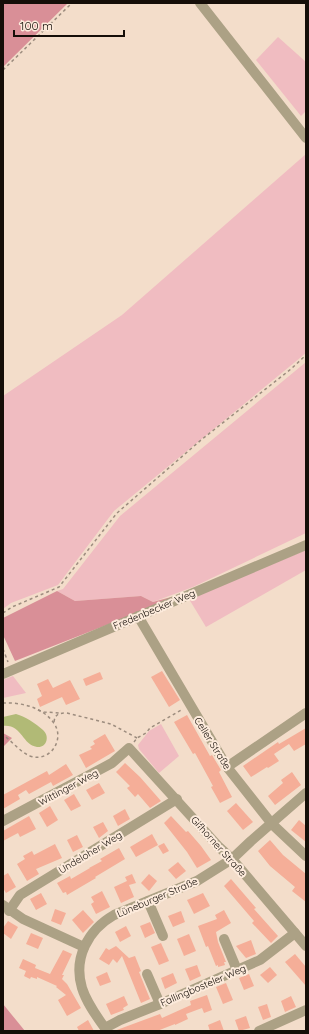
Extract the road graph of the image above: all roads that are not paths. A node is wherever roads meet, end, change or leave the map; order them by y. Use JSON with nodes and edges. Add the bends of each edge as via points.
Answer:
{"nodes":[{"id":1,"x":200,"y":3,"type":"edge"},
{"id":2,"x":306,"y":138,"type":"edge"},
{"id":3,"x":306,"y":545,"type":"edge"},
{"id":4,"x":138,"y":616,"type":"junction"},
{"id":5,"x":7,"y":672,"type":"edge"},
{"id":6,"x":306,"y":713,"type":"edge"},
{"id":7,"x":130,"y":748,"type":"joint"},
{"id":8,"x":227,"y":767,"type":"junction"},
{"id":9,"x":306,"y":793,"type":"edge"},
{"id":10,"x":177,"y":799,"type":"junction"},
{"id":11,"x":3,"y":821,"type":"edge"},
{"id":12,"x":272,"y":824,"type":"junction"},
{"id":13,"x":306,"y":856,"type":"edge"},
{"id":14,"x":232,"y":859,"type":"junction"},
{"id":15,"x":148,"y":901,"type":"junction"},
{"id":16,"x":6,"y":908,"type":"edge"},
{"id":17,"x":295,"y":933,"type":"junction"},
{"id":18,"x":163,"y":936,"type":"dead end"},
{"id":19,"x":224,"y":939,"type":"dead end"},
{"id":20,"x":306,"y":946,"type":"edge"},
{"id":21,"x":84,"y":947,"type":"junction"},
{"id":22,"x":237,"y":970,"type":"junction"},
{"id":23,"x":148,"y":974,"type":"dead end"},
{"id":24,"x":160,"y":1004,"type":"junction"},
{"id":25,"x":306,"y":1010,"type":"edge"},
{"id":26,"x":106,"y":1029,"type":"edge"},
{"id":27,"x":259,"y":1031,"type":"edge"}],
"edges":[{"from":1,"to":2,"type":"street"},
{"from":3,"to":4,"type":"street","name":"Fredenbecker Weg"},
{"from":4,"to":5,"type":"street","name":"Fredenbecker Weg"},
{"from":4,"to":8,"type":"street","name":"Celler Straße"},
{"from":6,"to":8,"type":"street"},
{"from":7,"to":10,"type":"street","name":"Gifhorner Straße"},
{"from":7,"to":11,"type":"street","name":"Wittinger Weg","via":[[112,763]]},
{"from":8,"to":12,"type":"street","name":"Celler Straße"},
{"from":9,"to":12,"type":"street","name":"Lüneburger Straße"},
{"from":10,"to":14,"type":"street","name":"Gifhorner Straße"},
{"from":10,"to":16,"type":"street","name":"Undeloher Weg","via":[[20,895]]},
{"from":12,"to":13,"type":"street","name":"Celler Straße"},
{"from":12,"to":14,"type":"street","name":"Lüneburger Straße"},
{"from":14,"to":15,"type":"street","name":"Lüneburger Straße","via":[[197,881]]},
{"from":14,"to":17,"type":"street","name":"Gifhorner Straße"},
{"from":15,"to":18,"type":"street"},
{"from":15,"to":21,"type":"street","name":"Lüneburger Straße","via":[[103,922]]},
{"from":16,"to":21,"type":"street","via":[[23,919]]},
{"from":17,"to":20,"type":"street","name":"Gifhorner Straße"},
{"from":17,"to":22,"type":"street","name":"Fallingbosteler Weg","via":[[260,960]]},
{"from":19,"to":22,"type":"street"},
{"from":21,"to":26,"type":"street","name":"Lüneburger Straße","via":[[80,968],[82,989]]},
{"from":22,"to":24,"type":"street","name":"Fallingbosteler Weg"},
{"from":23,"to":24,"type":"street"},
{"from":24,"to":26,"type":"street","name":"Fallingbosteler Weg","via":[[120,1020]]},
{"from":25,"to":27,"type":"street"}]}
